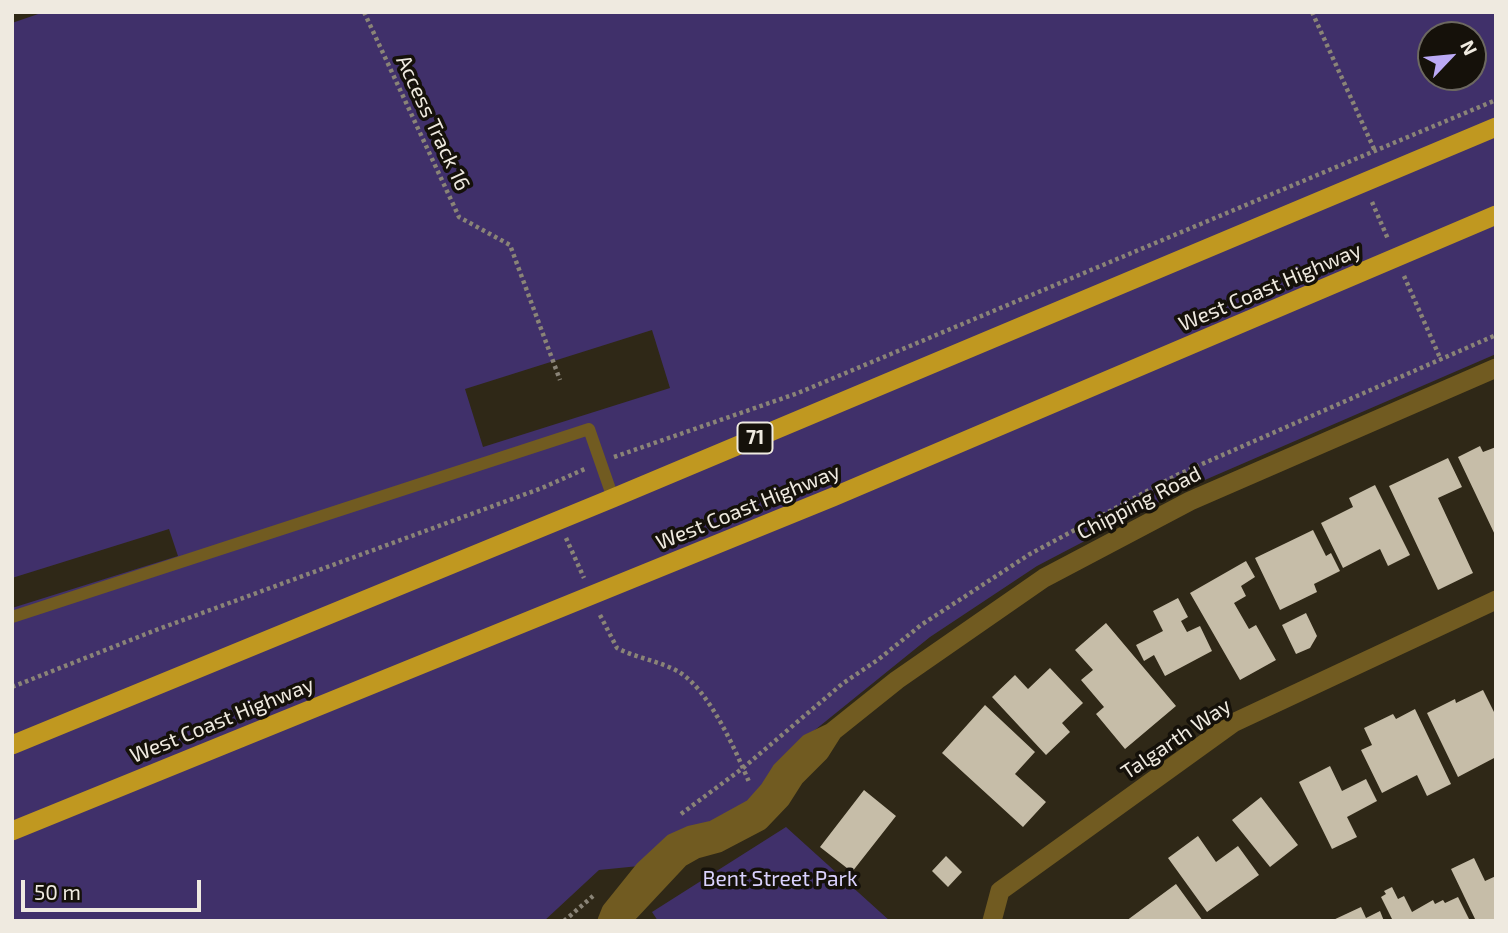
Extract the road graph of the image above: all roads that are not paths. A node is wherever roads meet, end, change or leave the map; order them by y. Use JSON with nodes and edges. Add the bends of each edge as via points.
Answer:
{"nodes":[{"id":1,"x":1496,"y":127,"type":"edge"},
{"id":2,"x":1496,"y":215,"type":"edge"},
{"id":3,"x":1496,"y":368,"type":"edge"},
{"id":4,"x":613,"y":498,"type":"junction"},
{"id":5,"x":1496,"y":600,"type":"edge"},
{"id":6,"x":12,"y":617,"type":"edge"},
{"id":7,"x":832,"y":732,"type":"junction"},
{"id":8,"x":12,"y":745,"type":"edge"},
{"id":9,"x":12,"y":831,"type":"edge"},
{"id":10,"x":607,"y":921,"type":"edge"},
{"id":11,"x":621,"y":921,"type":"edge"},
{"id":12,"x":992,"y":921,"type":"edge"}],
"edges":[{"from":1,"to":4,"type":"highway","number":"71"},
{"from":2,"to":9,"type":"highway","name":"West Coast Highway","via":[[974,438]]},
{"from":3,"to":7,"type":"street","name":"Chipping Road","via":[[1190,500],[1044,578],[897,680]]},
{"from":4,"to":6,"type":"lane","via":[[589,429]]},
{"from":4,"to":8,"type":"highway","number":"71"},
{"from":5,"to":12,"type":"street","name":"Talgarth Way","via":[[1233,723],[1000,891]]},
{"from":7,"to":10,"type":"street","name":"Chipping Road","via":[[809,743],[753,808],[713,830],[673,843],[644,870]]},
{"from":7,"to":11,"type":"street","name":"Chipping Road","via":[[760,821],[680,858]]}]}
